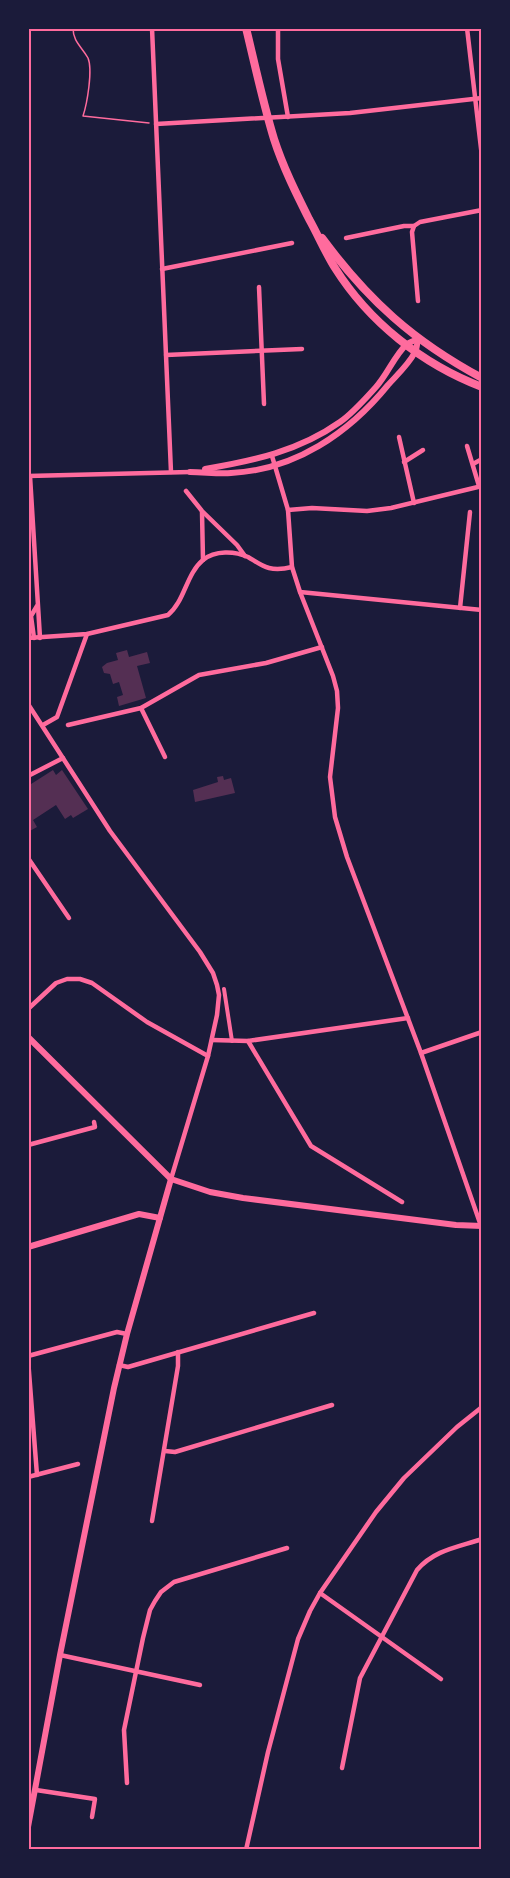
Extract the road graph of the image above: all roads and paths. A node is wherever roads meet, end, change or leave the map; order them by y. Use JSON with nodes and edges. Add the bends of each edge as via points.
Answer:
{"nodes":[{"id":1,"x":73,"y":28,"type":"edge"},
{"id":2,"x":152,"y":28,"type":"edge"},
{"id":3,"x":246,"y":28,"type":"edge"},
{"id":4,"x":278,"y":28,"type":"edge"},
{"id":5,"x":467,"y":28,"type":"edge"},
{"id":6,"x":482,"y":98,"type":"edge"},
{"id":7,"x":474,"y":99,"type":"junction"},
{"id":8,"x":288,"y":117,"type":"junction"},
{"id":9,"x":156,"y":123,"type":"junction"},
{"id":10,"x":482,"y":157,"type":"edge"},
{"id":11,"x":482,"y":210,"type":"edge"},
{"id":12,"x":311,"y":222,"type":"junction"},
{"id":13,"x":414,"y":226,"type":"junction"},
{"id":14,"x":346,"y":238,"type":"dead end"},
{"id":15,"x":292,"y":243,"type":"dead end"},
{"id":16,"x":162,"y":269,"type":"junction"},
{"id":17,"x":259,"y":287,"type":"dead end"},
{"id":18,"x":418,"y":301,"type":"dead end"},
{"id":19,"x":418,"y":339,"type":"junction"},
{"id":20,"x":406,"y":345,"type":"junction"},
{"id":21,"x":302,"y":349,"type":"dead end"},
{"id":22,"x":262,"y":351,"type":"junction"},
{"id":23,"x":415,"y":352,"type":"junction"},
{"id":24,"x":166,"y":355,"type":"junction"},
{"id":25,"x":482,"y":378,"type":"edge"},
{"id":26,"x":482,"y":387,"type":"edge"},
{"id":27,"x":264,"y":404,"type":"dead end"},
{"id":28,"x":399,"y":437,"type":"dead end"},
{"id":29,"x":467,"y":446,"type":"dead end"},
{"id":30,"x":423,"y":450,"type":"dead end"},
{"id":31,"x":272,"y":456,"type":"junction"},
{"id":32,"x":482,"y":459,"type":"edge"},
{"id":33,"x":404,"y":462,"type":"junction"},
{"id":34,"x":473,"y":464,"type":"junction"},
{"id":35,"x":276,"y":466,"type":"junction"},
{"id":36,"x":190,"y":471,"type":"junction"},
{"id":37,"x":171,"y":472,"type":"junction"},
{"id":38,"x":29,"y":476,"type":"edge"},
{"id":39,"x":480,"y":486,"type":"edge"},
{"id":40,"x":186,"y":490,"type":"dead end"},
{"id":41,"x":414,"y":502,"type":"junction"},
{"id":42,"x":288,"y":510,"type":"junction"},
{"id":43,"x":202,"y":511,"type":"junction"},
{"id":44,"x":470,"y":512,"type":"dead end"},
{"id":45,"x":245,"y":556,"type":"junction"},
{"id":46,"x":202,"y":560,"type":"junction"},
{"id":47,"x":292,"y":567,"type":"junction"},
{"id":48,"x":300,"y":592,"type":"junction"},
{"id":49,"x":460,"y":608,"type":"junction"},
{"id":50,"x":482,"y":610,"type":"edge"},
{"id":51,"x":87,"y":634,"type":"junction"},
{"id":52,"x":34,"y":638,"type":"edge"},
{"id":53,"x":322,"y":646,"type":"junction"},
{"id":54,"x":28,"y":704,"type":"edge"},
{"id":55,"x":141,"y":708,"type":"junction"},
{"id":56,"x":43,"y":725,"type":"junction"},
{"id":57,"x":68,"y":725,"type":"dead end"},
{"id":58,"x":165,"y":757,"type":"dead end"},
{"id":59,"x":63,"y":758,"type":"junction"},
{"id":60,"x":28,"y":776,"type":"edge"},
{"id":61,"x":28,"y":858,"type":"edge"},
{"id":62,"x":69,"y":918,"type":"dead end"},
{"id":63,"x":224,"y":989,"type":"dead end"},
{"id":64,"x":28,"y":1009,"type":"edge"},
{"id":65,"x":408,"y":1018,"type":"junction"},
{"id":66,"x":482,"y":1032,"type":"edge"},
{"id":67,"x":28,"y":1037,"type":"edge"},
{"id":68,"x":212,"y":1040,"type":"junction"},
{"id":69,"x":232,"y":1041,"type":"junction"},
{"id":70,"x":248,"y":1041,"type":"junction"},
{"id":71,"x":421,"y":1053,"type":"junction"},
{"id":72,"x":208,"y":1056,"type":"junction"},
{"id":73,"x":94,"y":1122,"type":"dead end"},
{"id":74,"x":28,"y":1145,"type":"edge"},
{"id":75,"x":171,"y":1179,"type":"junction"},
{"id":76,"x":402,"y":1202,"type":"dead end"},
{"id":77,"x":160,"y":1218,"type":"junction"},
{"id":78,"x":481,"y":1227,"type":"edge"},
{"id":79,"x":28,"y":1247,"type":"edge"},
{"id":80,"x":314,"y":1313,"type":"dead end"},
{"id":81,"x":127,"y":1334,"type":"junction"},
{"id":82,"x":178,"y":1352,"type":"junction"},
{"id":83,"x":28,"y":1358,"type":"edge"},
{"id":84,"x":119,"y":1365,"type":"junction"},
{"id":85,"x":332,"y":1405,"type":"dead end"},
{"id":86,"x":482,"y":1407,"type":"edge"},
{"id":87,"x":165,"y":1451,"type":"junction"},
{"id":88,"x":78,"y":1464,"type":"dead end"},
{"id":89,"x":37,"y":1475,"type":"junction"},
{"id":90,"x":28,"y":1477,"type":"edge"},
{"id":91,"x":152,"y":1521,"type":"dead end"},
{"id":92,"x":482,"y":1539,"type":"edge"},
{"id":93,"x":288,"y":1548,"type":"dead end"},
{"id":94,"x":320,"y":1593,"type":"junction"},
{"id":95,"x":381,"y":1636,"type":"junction"},
{"id":96,"x":60,"y":1655,"type":"junction"},
{"id":97,"x":136,"y":1672,"type":"junction"},
{"id":98,"x":441,"y":1679,"type":"dead end"},
{"id":99,"x":200,"y":1686,"type":"dead end"},
{"id":100,"x":342,"y":1768,"type":"dead end"},
{"id":101,"x":127,"y":1783,"type":"dead end"},
{"id":102,"x":36,"y":1790,"type":"junction"},
{"id":103,"x":31,"y":1803,"type":"edge"},
{"id":104,"x":92,"y":1817,"type":"dead end"},
{"id":105,"x":28,"y":1827,"type":"edge"},
{"id":106,"x":246,"y":1850,"type":"edge"}],
"edges":[{"from":1,"to":9,"type":"path","via":[[75,40],[89,63],[88,101],[83,116]]},
{"from":2,"to":9,"type":"street"},
{"from":3,"to":12,"type":"main road","via":[[274,138],[292,187]]},
{"from":4,"to":8,"type":"street","via":[[278,59]]},
{"from":5,"to":7,"type":"street"},
{"from":6,"to":7,"type":"street"},
{"from":7,"to":8,"type":"street"},
{"from":7,"to":10,"type":"street"},
{"from":8,"to":9,"type":"street"},
{"from":9,"to":16,"type":"street"},
{"from":11,"to":13,"type":"street"},
{"from":12,"to":19,"type":"main road","via":[[360,285]]},
{"from":12,"to":20,"type":"main road","via":[[351,291]]},
{"from":13,"to":14,"type":"street"},
{"from":13,"to":18,"type":"street"},
{"from":15,"to":16,"type":"street"},
{"from":16,"to":24,"type":"street"},
{"from":17,"to":22,"type":"street"},
{"from":19,"to":20,"type":"street"},
{"from":19,"to":23,"type":"street"},
{"from":19,"to":25,"type":"main road"},
{"from":20,"to":23,"type":"main road"},
{"from":20,"to":31,"type":"street","via":[[380,383],[341,422]]},
{"from":21,"to":22,"type":"street"},
{"from":22,"to":24,"type":"street"},
{"from":22,"to":27,"type":"street"},
{"from":23,"to":26,"type":"main road"},
{"from":23,"to":35,"type":"street","via":[[376,400],[345,429],[309,452]]},
{"from":24,"to":37,"type":"street"},
{"from":28,"to":33,"type":"street"},
{"from":29,"to":34,"type":"street"},
{"from":30,"to":33,"type":"street"},
{"from":31,"to":35,"type":"street"},
{"from":31,"to":36,"type":"street"},
{"from":32,"to":34,"type":"street"},
{"from":33,"to":41,"type":"street"},
{"from":34,"to":39,"type":"street"},
{"from":35,"to":36,"type":"street","via":[[230,473]]},
{"from":35,"to":42,"type":"street"},
{"from":36,"to":37,"type":"street"},
{"from":37,"to":38,"type":"street"},
{"from":38,"to":52,"type":"street","via":[[38,603],[31,616]]},
{"from":39,"to":41,"type":"street"},
{"from":40,"to":43,"type":"street"},
{"from":41,"to":42,"type":"street","via":[[367,511]]},
{"from":42,"to":47,"type":"street"},
{"from":43,"to":45,"type":"street"},
{"from":43,"to":46,"type":"street"},
{"from":44,"to":49,"type":"street"},
{"from":45,"to":46,"type":"street","via":[[220,553]]},
{"from":45,"to":47,"type":"street","via":[[276,570]]},
{"from":46,"to":51,"type":"street","via":[[171,612]]},
{"from":47,"to":48,"type":"street"},
{"from":48,"to":49,"type":"street"},
{"from":48,"to":53,"type":"street"},
{"from":49,"to":50,"type":"street"},
{"from":51,"to":52,"type":"street"},
{"from":51,"to":56,"type":"street","via":[[57,717]]},
{"from":53,"to":55,"type":"street","via":[[266,663],[200,675]]},
{"from":53,"to":65,"type":"street","via":[[337,692],[330,777],[335,817]]},
{"from":54,"to":56,"type":"street"},
{"from":55,"to":57,"type":"street"},
{"from":55,"to":58,"type":"street"},
{"from":56,"to":59,"type":"street"},
{"from":59,"to":60,"type":"street"},
{"from":59,"to":68,"type":"street","via":[[110,831],[213,973],[219,995]]},
{"from":61,"to":62,"type":"street"},
{"from":63,"to":69,"type":"street"},
{"from":64,"to":72,"type":"street","via":[[56,983],[81,979]]},
{"from":65,"to":70,"type":"street"},
{"from":65,"to":71,"type":"street"},
{"from":66,"to":71,"type":"street"},
{"from":67,"to":75,"type":"street"},
{"from":68,"to":69,"type":"street"},
{"from":68,"to":72,"type":"street"},
{"from":69,"to":70,"type":"street"},
{"from":70,"to":76,"type":"street","via":[[311,1146]]},
{"from":71,"to":78,"type":"street"},
{"from":72,"to":75,"type":"street"},
{"from":73,"to":74,"type":"street","via":[[95,1127]]},
{"from":75,"to":77,"type":"street"},
{"from":75,"to":78,"type":"street","via":[[243,1198]]},
{"from":77,"to":79,"type":"street","via":[[135,1215]]},
{"from":77,"to":81,"type":"street"},
{"from":80,"to":82,"type":"street"},
{"from":81,"to":83,"type":"street","via":[[117,1332]]},
{"from":81,"to":84,"type":"street"},
{"from":82,"to":84,"type":"street","via":[[128,1367]]},
{"from":82,"to":87,"type":"street"},
{"from":83,"to":89,"type":"street"},
{"from":84,"to":96,"type":"street"},
{"from":85,"to":87,"type":"street","via":[[175,1452]]},
{"from":86,"to":94,"type":"street","via":[[404,1478]]},
{"from":87,"to":91,"type":"street"},
{"from":88,"to":89,"type":"street"},
{"from":89,"to":90,"type":"street"},
{"from":92,"to":95,"type":"street","via":[[425,1560]]},
{"from":93,"to":97,"type":"street","via":[[174,1582],[161,1592],[150,1610]]},
{"from":94,"to":95,"type":"street"},
{"from":94,"to":106,"type":"street","via":[[298,1639]]},
{"from":95,"to":98,"type":"street"},
{"from":95,"to":100,"type":"street","via":[[360,1678]]},
{"from":96,"to":97,"type":"street"},
{"from":96,"to":102,"type":"street"},
{"from":97,"to":99,"type":"street"},
{"from":97,"to":101,"type":"street","via":[[124,1730]]},
{"from":102,"to":103,"type":"street"},
{"from":102,"to":104,"type":"street","via":[[95,1799]]},
{"from":103,"to":105,"type":"street"}]}
